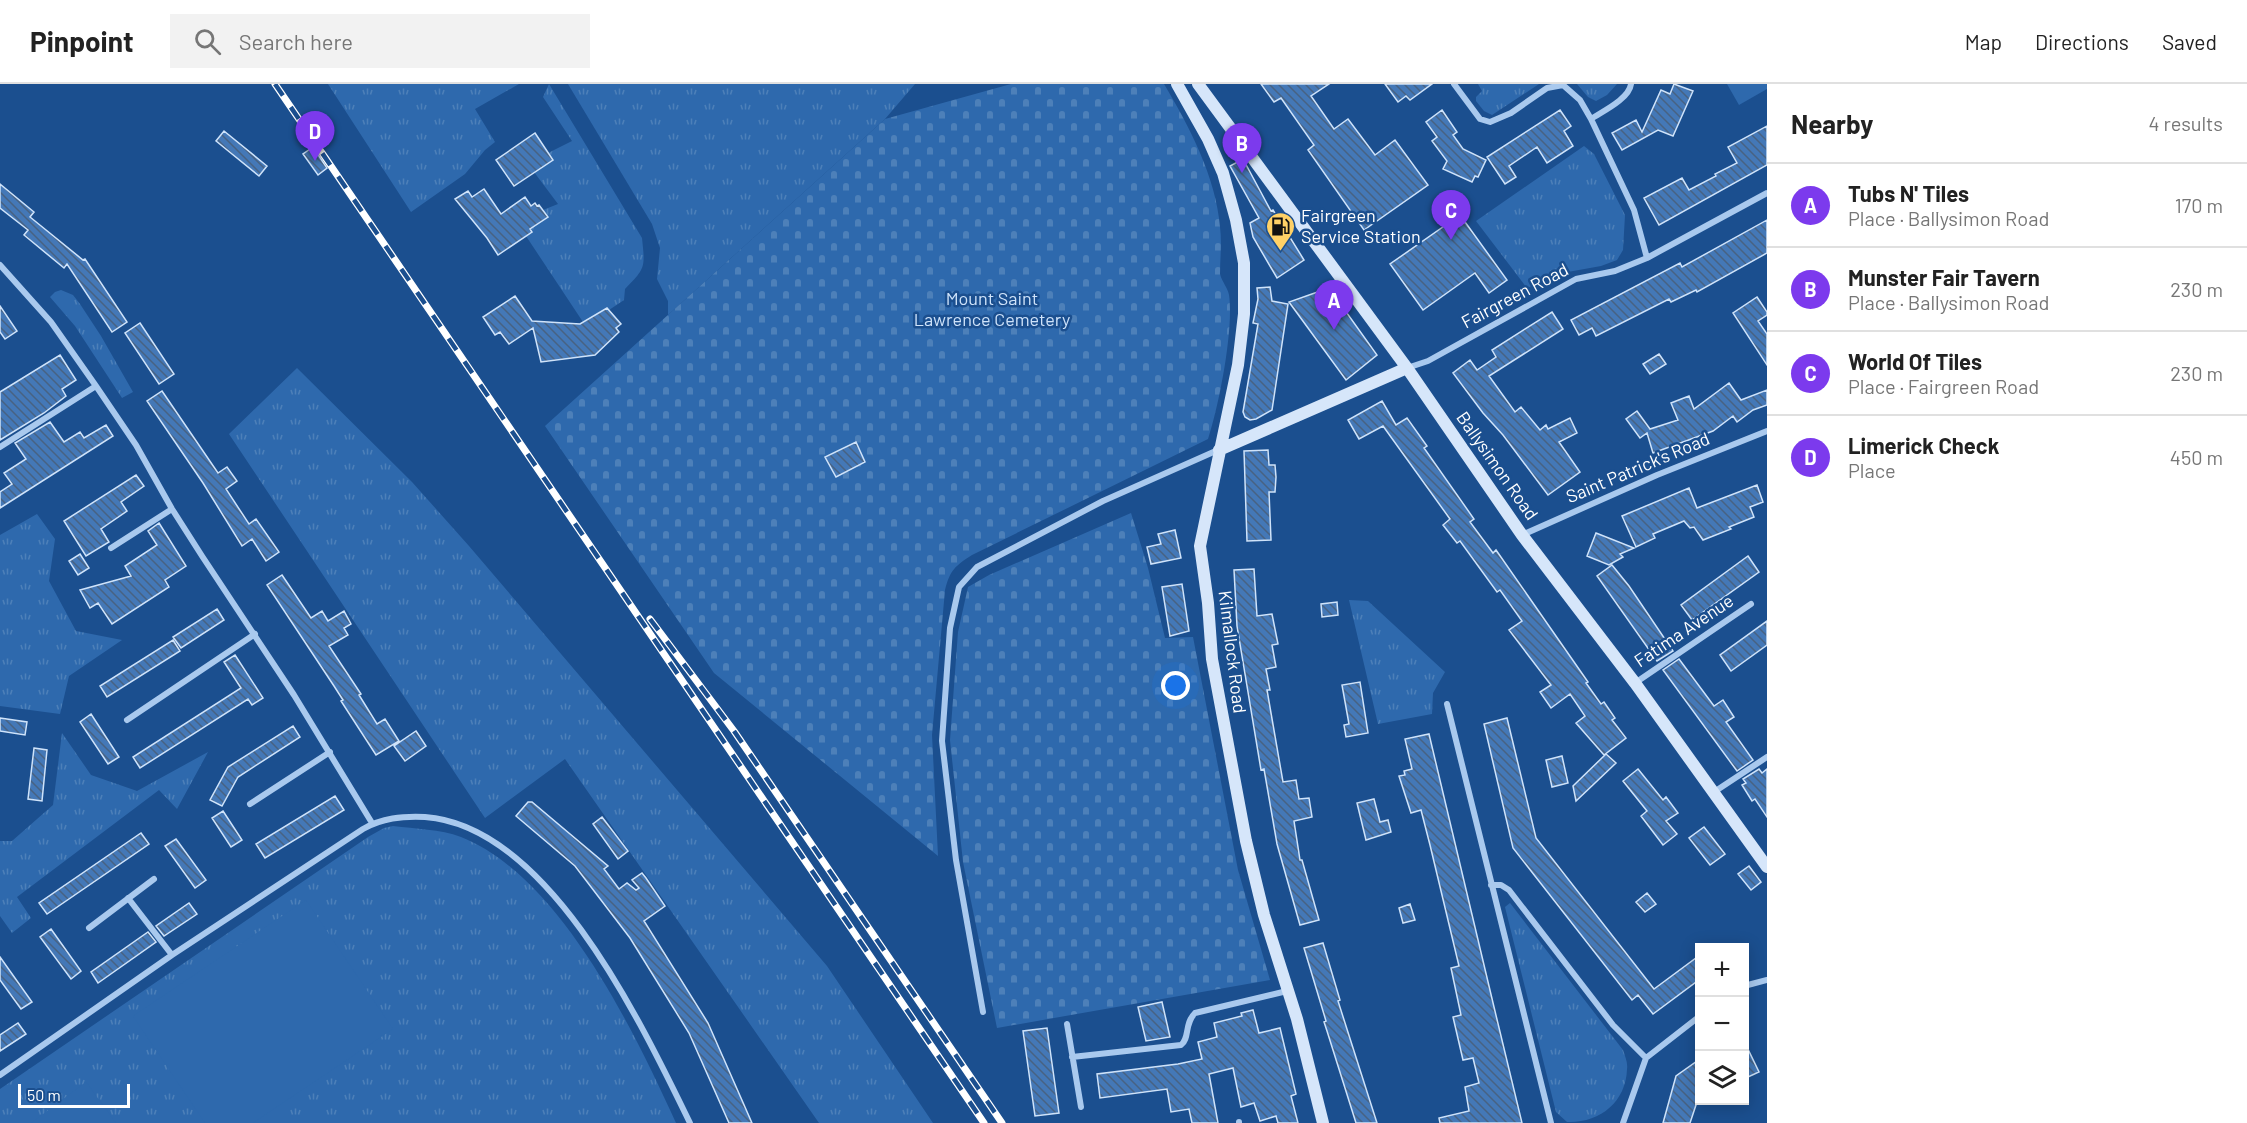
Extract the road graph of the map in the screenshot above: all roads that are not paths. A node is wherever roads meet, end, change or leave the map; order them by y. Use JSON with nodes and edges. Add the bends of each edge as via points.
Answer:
{"nodes":[{"id":1,"x":1177,"y":84,"type":"edge"},
{"id":2,"x":1198,"y":84,"type":"edge"},
{"id":3,"x":1454,"y":84,"type":"edge"},
{"id":4,"x":1631,"y":84,"type":"edge"},
{"id":5,"x":1592,"y":119,"type":"junction"},
{"id":6,"x":1767,"y":193,"type":"edge"},
{"id":7,"x":1647,"y":258,"type":"junction"},
{"id":8,"x":0,"y":265,"type":"edge"},
{"id":9,"x":1407,"y":368,"type":"junction"},
{"id":10,"x":96,"y":386,"type":"junction"},
{"id":11,"x":1767,"y":431,"type":"edge"},
{"id":12,"x":0,"y":447,"type":"edge"},
{"id":13,"x":1219,"y":450,"type":"junction"},
{"id":14,"x":172,"y":508,"type":"junction"},
{"id":15,"x":1522,"y":535,"type":"junction"},
{"id":16,"x":111,"y":549,"type":"dead end"},
{"id":17,"x":1751,"y":604,"type":"dead end"},
{"id":18,"x":255,"y":634,"type":"junction"},
{"id":19,"x":1635,"y":683,"type":"junction"},
{"id":20,"x":1447,"y":704,"type":"dead end"},
{"id":21,"x":128,"y":720,"type":"dead end"},
{"id":22,"x":330,"y":752,"type":"junction"},
{"id":23,"x":1767,"y":757,"type":"edge"},
{"id":24,"x":1714,"y":792,"type":"junction"},
{"id":25,"x":250,"y":804,"type":"dead end"},
{"id":26,"x":372,"y":824,"type":"junction"},
{"id":27,"x":1767,"y":867,"type":"edge"},
{"id":28,"x":154,"y":879,"type":"dead end"},
{"id":29,"x":1491,"y":885,"type":"junction"},
{"id":30,"x":128,"y":898,"type":"junction"},
{"id":31,"x":90,"y":928,"type":"dead end"},
{"id":32,"x":172,"y":955,"type":"junction"},
{"id":33,"x":1767,"y":980,"type":"edge"},
{"id":34,"x":1749,"y":985,"type":"edge"},
{"id":35,"x":1288,"y":990,"type":"junction"},
{"id":36,"x":983,"y":1012,"type":"dead end"},
{"id":37,"x":1695,"y":1020,"type":"edge"},
{"id":38,"x":1067,"y":1024,"type":"dead end"},
{"id":39,"x":1072,"y":1057,"type":"junction"},
{"id":40,"x":1646,"y":1058,"type":"junction"},
{"id":41,"x":0,"y":1075,"type":"edge"},
{"id":42,"x":1081,"y":1107,"type":"dead end"},
{"id":43,"x":1621,"y":1122,"type":"edge"},
{"id":44,"x":690,"y":1123,"type":"edge"},
{"id":45,"x":1323,"y":1123,"type":"edge"},
{"id":46,"x":1551,"y":1123,"type":"edge"}],
"edges":[{"from":1,"to":13,"type":"street","name":"Kilmallock Road","via":[[1222,173],[1244,263],[1238,365]]},
{"from":2,"to":9,"type":"street","name":"Ballysimon Road"},
{"from":3,"to":5,"type":"street","via":[[1476,114],[1490,122],[1547,88],[1563,85],[1580,100]]},
{"from":4,"to":5,"type":"street","via":[[1626,95]]},
{"from":5,"to":7,"type":"street","via":[[1634,210]]},
{"from":6,"to":7,"type":"street","name":"Fairgreen Road"},
{"from":7,"to":9,"type":"street","name":"Fairgreen Road","via":[[1615,271],[1576,279],[1428,361]]},
{"from":8,"to":10,"type":"street","via":[[51,322]]},
{"from":9,"to":13,"type":"street"},
{"from":9,"to":15,"type":"street","name":"Ballysimon Road"},
{"from":10,"to":12,"type":"street"},
{"from":10,"to":14,"type":"street"},
{"from":11,"to":15,"type":"street","name":"Saint Patrick's Road"},
{"from":13,"to":35,"type":"street","name":"Kilmallock Road","via":[[1200,546],[1212,659],[1246,841]]},
{"from":13,"to":36,"type":"street","via":[[1102,501],[977,567],[959,587],[950,628],[942,741]]},
{"from":14,"to":16,"type":"street"},
{"from":14,"to":18,"type":"street"},
{"from":15,"to":19,"type":"street","name":"Ballysimon Road"},
{"from":17,"to":19,"type":"street","name":"Fatima Avenue"},
{"from":18,"to":21,"type":"street"},
{"from":18,"to":22,"type":"street"},
{"from":19,"to":24,"type":"street","name":"Ballysimon Road"},
{"from":20,"to":29,"type":"street"},
{"from":22,"to":25,"type":"street"},
{"from":22,"to":26,"type":"street"},
{"from":23,"to":24,"type":"street"},
{"from":24,"to":27,"type":"street","name":"Ballysimon Road"},
{"from":26,"to":32,"type":"street"},
{"from":26,"to":44,"type":"street","via":[[400,817],[452,822],[495,843],[530,872],[573,919],[606,967],[654,1049]]},
{"from":28,"to":30,"type":"street"},
{"from":29,"to":40,"type":"street","via":[[1509,890],[1613,1025]]},
{"from":29,"to":46,"type":"street"},
{"from":30,"to":31,"type":"street"},
{"from":30,"to":32,"type":"street"},
{"from":32,"to":41,"type":"street"},
{"from":33,"to":34,"type":"street"},
{"from":35,"to":39,"type":"street","via":[[1196,1013],[1190,1018],[1181,1045]]},
{"from":35,"to":45,"type":"street","name":"Kilmallock Road"},
{"from":37,"to":40,"type":"street"},
{"from":38,"to":39,"type":"street"},
{"from":39,"to":42,"type":"street"},
{"from":40,"to":43,"type":"street"}]}
